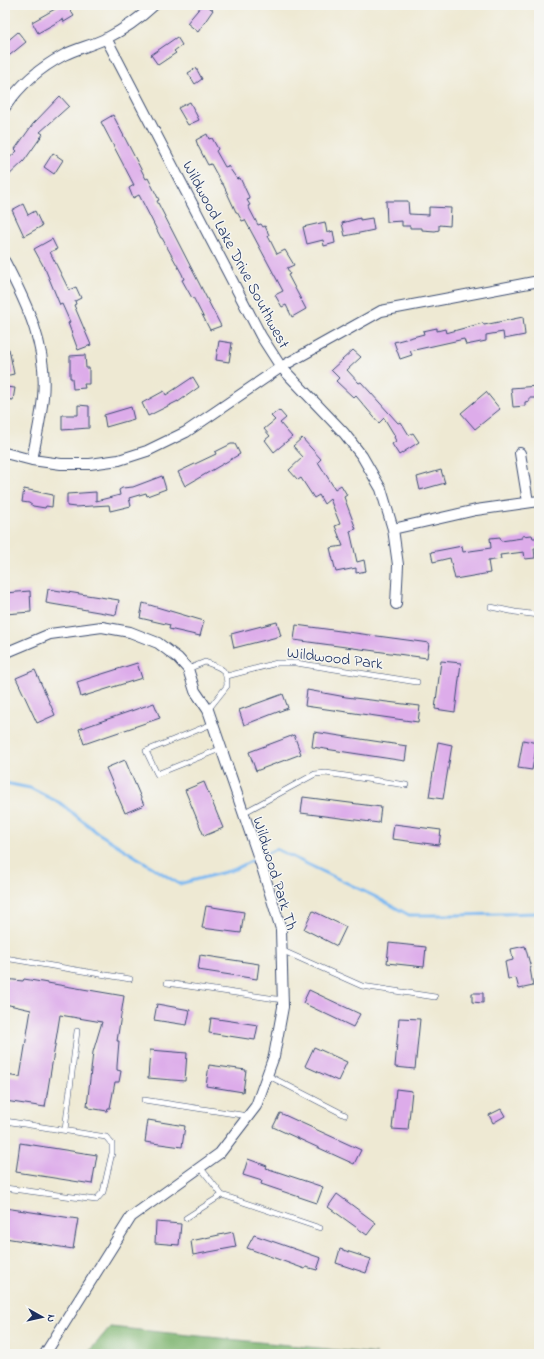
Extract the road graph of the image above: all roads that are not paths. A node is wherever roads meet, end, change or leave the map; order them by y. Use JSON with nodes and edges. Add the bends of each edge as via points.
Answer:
{"nodes":[{"id":1,"x":154,"y":5,"type":"edge"},
{"id":2,"x":106,"y":38,"type":"junction"},
{"id":3,"x":5,"y":107,"type":"edge"},
{"id":4,"x":5,"y":262,"type":"edge"},
{"id":5,"x":539,"y":281,"type":"edge"},
{"id":6,"x":281,"y":367,"type":"junction"},
{"id":7,"x":5,"y":453,"type":"edge"},
{"id":8,"x":520,"y":453,"type":"dead end"},
{"id":9,"x":32,"y":460,"type":"junction"},
{"id":10,"x":539,"y":501,"type":"edge"},
{"id":11,"x":528,"y":502,"type":"junction"},
{"id":12,"x":393,"y":529,"type":"junction"},
{"id":13,"x":396,"y":604,"type":"dead end"},
{"id":14,"x":491,"y":607,"type":"dead end"},
{"id":15,"x":539,"y":615,"type":"edge"},
{"id":16,"x":5,"y":653,"type":"edge"},
{"id":17,"x":188,"y":669,"type":"junction"},
{"id":18,"x":227,"y":676,"type":"junction"},
{"id":19,"x":417,"y":682,"type":"dead end"},
{"id":20,"x":208,"y":710,"type":"junction"},
{"id":21,"x":212,"y":724,"type":"junction"},
{"id":22,"x":220,"y":749,"type":"junction"},
{"id":23,"x":406,"y":785,"type":"dead end"},
{"id":24,"x":243,"y":813,"type":"junction"},
{"id":25,"x":281,"y":950,"type":"junction"},
{"id":26,"x":5,"y":958,"type":"edge"},
{"id":27,"x":130,"y":979,"type":"dead end"},
{"id":28,"x":167,"y":983,"type":"dead end"},
{"id":29,"x":435,"y":997,"type":"dead end"},
{"id":30,"x":283,"y":1000,"type":"junction"},
{"id":31,"x":77,"y":1031,"type":"dead end"},
{"id":32,"x":267,"y":1075,"type":"junction"},
{"id":33,"x":144,"y":1100,"type":"dead end"},
{"id":34,"x":346,"y":1115,"type":"dead end"},
{"id":35,"x":248,"y":1116,"type":"junction"},
{"id":36,"x":5,"y":1121,"type":"edge"},
{"id":37,"x":65,"y":1130,"type":"junction"},
{"id":38,"x":200,"y":1167,"type":"junction"},
{"id":39,"x":5,"y":1188,"type":"edge"},
{"id":40,"x":222,"y":1195,"type":"junction"},
{"id":41,"x":186,"y":1218,"type":"dead end"},
{"id":42,"x":320,"y":1228,"type":"dead end"},
{"id":43,"x":45,"y":1354,"type":"edge"}],
"edges":[{"from":1,"to":2,"type":"street","via":[[138,20]]},
{"from":2,"to":3,"type":"street","via":[[64,55],[35,74]]},
{"from":2,"to":6,"type":"street","name":"Wildwood Lake Drive Southwest","via":[[260,336]]},
{"from":4,"to":9,"type":"street","via":[[23,297],[37,334],[43,364],[44,395]]},
{"from":5,"to":6,"type":"street","via":[[381,311]]},
{"from":6,"to":9,"type":"street","via":[[186,432],[147,452],[119,460],[90,464]]},
{"from":6,"to":12,"type":"street","name":"Wildwood Lake Drive Southwest","via":[[344,433],[362,456],[381,490]]},
{"from":7,"to":9,"type":"street"},
{"from":8,"to":11,"type":"street"},
{"from":10,"to":11,"type":"street"},
{"from":11,"to":12,"type":"street","via":[[476,510]]},
{"from":12,"to":13,"type":"street","name":"Wildwood Lake Drive Southwest","via":[[398,565]]},
{"from":14,"to":15,"type":"lane"},
{"from":16,"to":17,"type":"street","name":"Wildwood Park Th","via":[[50,634],[102,627],[130,632],[158,643]]},
{"from":17,"to":18,"type":"lane","via":[[205,662],[221,668]]},
{"from":17,"to":20,"type":"street","name":"Wildwood Park Th","via":[[195,691]]},
{"from":18,"to":19,"type":"lane","name":"Wildwood Park","via":[[278,663],[296,663]]},
{"from":18,"to":20,"type":"lane","via":[[228,686]]},
{"from":20,"to":21,"type":"street","name":"Wildwood Park Th"},
{"from":21,"to":22,"type":"street","name":"Wildwood Park Th"},
{"from":21,"to":22,"type":"lane","via":[[146,751],[157,774]]},
{"from":22,"to":24,"type":"street","name":"Wildwood Park Th"},
{"from":23,"to":24,"type":"lane","via":[[326,773],[315,774]]},
{"from":24,"to":25,"type":"street","name":"Wildwood Park Th","via":[[281,929]]},
{"from":25,"to":29,"type":"lane","via":[[362,986]]},
{"from":25,"to":30,"type":"street","name":"Wildwood Park Th"},
{"from":26,"to":27,"type":"lane"},
{"from":28,"to":30,"type":"lane"},
{"from":30,"to":32,"type":"street","name":"Wildwood Park Th","via":[[274,1056]]},
{"from":31,"to":37,"type":"lane"},
{"from":32,"to":34,"type":"lane"},
{"from":32,"to":35,"type":"street","name":"Wildwood Park Th","via":[[256,1106]]},
{"from":33,"to":35,"type":"lane"},
{"from":35,"to":38,"type":"street","name":"Wildwood Park Th","via":[[220,1153]]},
{"from":36,"to":37,"type":"lane"},
{"from":37,"to":39,"type":"lane","via":[[106,1137],[112,1144],[103,1192],[96,1200]]},
{"from":38,"to":40,"type":"lane"},
{"from":38,"to":43,"type":"street","name":"Wildwood Park Th","via":[[131,1217]]},
{"from":40,"to":41,"type":"lane"},
{"from":40,"to":42,"type":"lane"}]}
